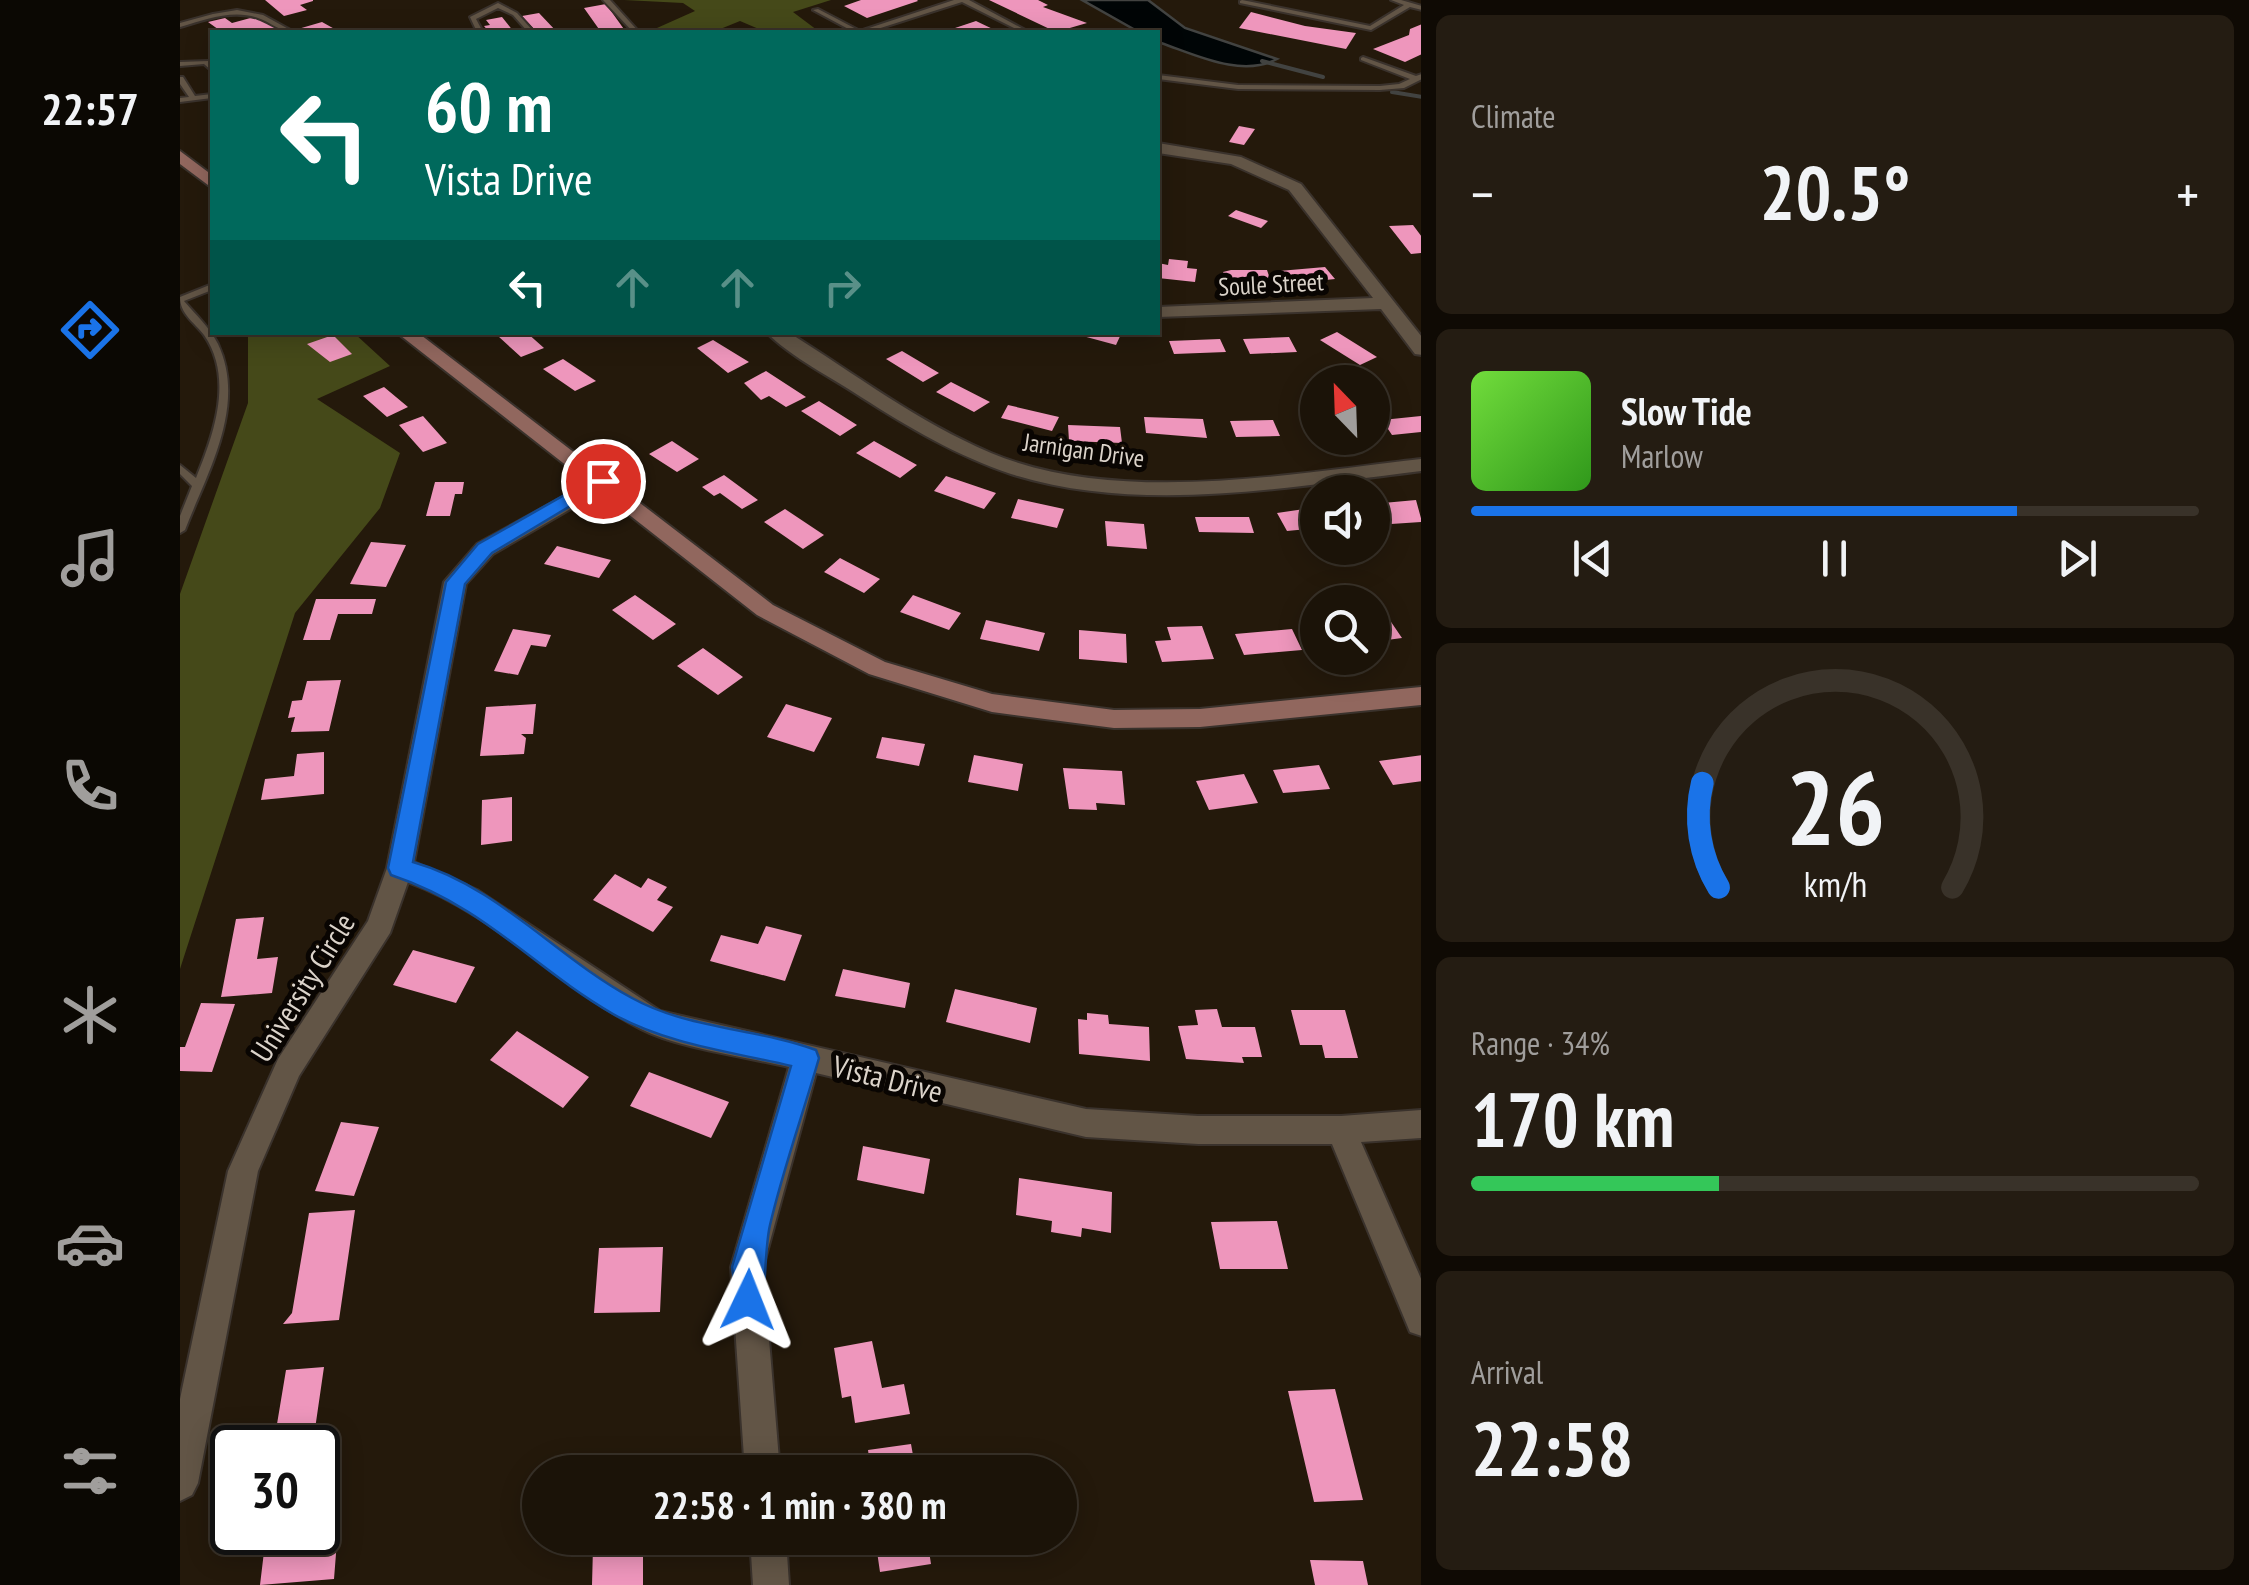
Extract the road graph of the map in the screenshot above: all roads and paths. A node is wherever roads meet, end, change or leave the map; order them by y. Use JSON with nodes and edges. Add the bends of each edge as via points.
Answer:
{"nodes":[{"id":1,"x":606,"y":0,"type":"edge"},
{"id":2,"x":962,"y":0,"type":"edge"},
{"id":3,"x":1244,"y":0,"type":"edge"},
{"id":4,"x":1394,"y":0,"type":"edge"},
{"id":5,"x":497,"y":2,"type":"edge"},
{"id":6,"x":239,"y":4,"type":"edge"},
{"id":7,"x":1410,"y":4,"type":"junction"},
{"id":8,"x":1421,"y":8,"type":"edge"},
{"id":9,"x":816,"y":10,"type":"dead end"},
{"id":10,"x":892,"y":24,"type":"junction"},
{"id":11,"x":180,"y":26,"type":"edge"},
{"id":12,"x":288,"y":30,"type":"edge"},
{"id":13,"x":479,"y":30,"type":"edge"},
{"id":14,"x":529,"y":30,"type":"edge"},
{"id":15,"x":634,"y":30,"type":"edge"},
{"id":16,"x":856,"y":30,"type":"edge"},
{"id":17,"x":868,"y":30,"type":"edge"},
{"id":18,"x":905,"y":30,"type":"edge"},
{"id":19,"x":1022,"y":30,"type":"edge"},
{"id":20,"x":1362,"y":59,"type":"dead end"},
{"id":21,"x":180,"y":64,"type":"edge"},
{"id":22,"x":210,"y":67,"type":"edge"},
{"id":23,"x":1160,"y":77,"type":"edge"},
{"id":24,"x":1419,"y":78,"type":"edge"},
{"id":25,"x":180,"y":79,"type":"edge"},
{"id":26,"x":210,"y":96,"type":"edge"},
{"id":27,"x":194,"y":99,"type":"junction"},
{"id":28,"x":180,"y":100,"type":"edge"},
{"id":29,"x":1160,"y":148,"type":"edge"},
{"id":30,"x":180,"y":156,"type":"edge"},
{"id":31,"x":210,"y":180,"type":"edge"},
{"id":32,"x":210,"y":288,"type":"edge"},
{"id":33,"x":180,"y":301,"type":"edge"},
{"id":34,"x":1387,"y":303,"type":"junction"},
{"id":35,"x":1160,"y":312,"type":"edge"},
{"id":36,"x":409,"y":335,"type":"edge"},
{"id":37,"x":780,"y":335,"type":"edge"},
{"id":38,"x":1421,"y":349,"type":"edge"},
{"id":39,"x":1421,"y":465,"type":"edge"},
{"id":40,"x":180,"y":468,"type":"edge"},
{"id":41,"x":603,"y":481,"type":"junction"},
{"id":42,"x":196,"y":484,"type":"junction"},
{"id":43,"x":180,"y":530,"type":"edge"},
{"id":44,"x":1421,"y":696,"type":"edge"},
{"id":45,"x":400,"y":868,"type":"junction"},
{"id":46,"x":806,"y":1058,"type":"junction"},
{"id":47,"x":1421,"y":1124,"type":"edge"},
{"id":48,"x":1342,"y":1130,"type":"junction"},
{"id":49,"x":1421,"y":1318,"type":"edge"},
{"id":50,"x":761,"y":1455,"type":"edge"},
{"id":51,"x":180,"y":1483,"type":"edge"},
{"id":52,"x":769,"y":1555,"type":"edge"},
{"id":53,"x":771,"y":1585,"type":"edge"}],
"edges":[{"from":1,"to":15,"type":"lane"},
{"from":2,"to":10,"type":"lane"},
{"from":2,"to":19,"type":"lane"},
{"from":3,"to":7,"type":"lane","via":[[1371,28]]},
{"from":4,"to":7,"type":"lane"},
{"from":5,"to":13,"type":"lane","via":[[472,18]]},
{"from":5,"to":14,"type":"lane"},
{"from":6,"to":11,"type":"lane"},
{"from":6,"to":12,"type":"lane"},
{"from":7,"to":8,"type":"lane"},
{"from":9,"to":16,"type":"lane"},
{"from":10,"to":17,"type":"lane"},
{"from":10,"to":18,"type":"lane"},
{"from":20,"to":24,"type":"lane"},
{"from":21,"to":22,"type":"lane"},
{"from":23,"to":24,"type":"lane","via":[[1364,88]]},
{"from":25,"to":27,"type":"lane"},
{"from":26,"to":27,"type":"lane"},
{"from":27,"to":28,"type":"lane"},
{"from":29,"to":34,"type":"street","via":[[1235,160],[1295,187]]},
{"from":30,"to":31,"type":"main road"},
{"from":32,"to":33,"type":"lane"},
{"from":33,"to":42,"type":"lane","via":[[214,345],[224,385],[224,418]]},
{"from":34,"to":35,"type":"street","name":"Soule Street"},
{"from":34,"to":38,"type":"street"},
{"from":36,"to":41,"type":"main road"},
{"from":37,"to":39,"type":"street","name":"Jarnigan Drive","via":[[913,419],[1020,470],[1188,485]]},
{"from":40,"to":42,"type":"lane"},
{"from":41,"to":44,"type":"main road","via":[[735,588],[807,636],[876,668],[969,698],[1167,720]]},
{"from":41,"to":45,"type":"street","name":"University Circle","via":[[485,549],[456,582]]},
{"from":42,"to":43,"type":"lane"},
{"from":45,"to":46,"type":"street","name":"Vista Drive","via":[[472,898],[620,1005],[654,1022]]},
{"from":45,"to":51,"type":"street","name":"University Circle","via":[[380,925],[288,1068],[243,1171]]},
{"from":46,"to":48,"type":"street","name":"Vista Drive","via":[[1086,1123]]},
{"from":46,"to":50,"type":"street","via":[[747,1267]]},
{"from":47,"to":48,"type":"street","name":"Vista Drive"},
{"from":48,"to":49,"type":"street"},
{"from":52,"to":53,"type":"street"}]}
